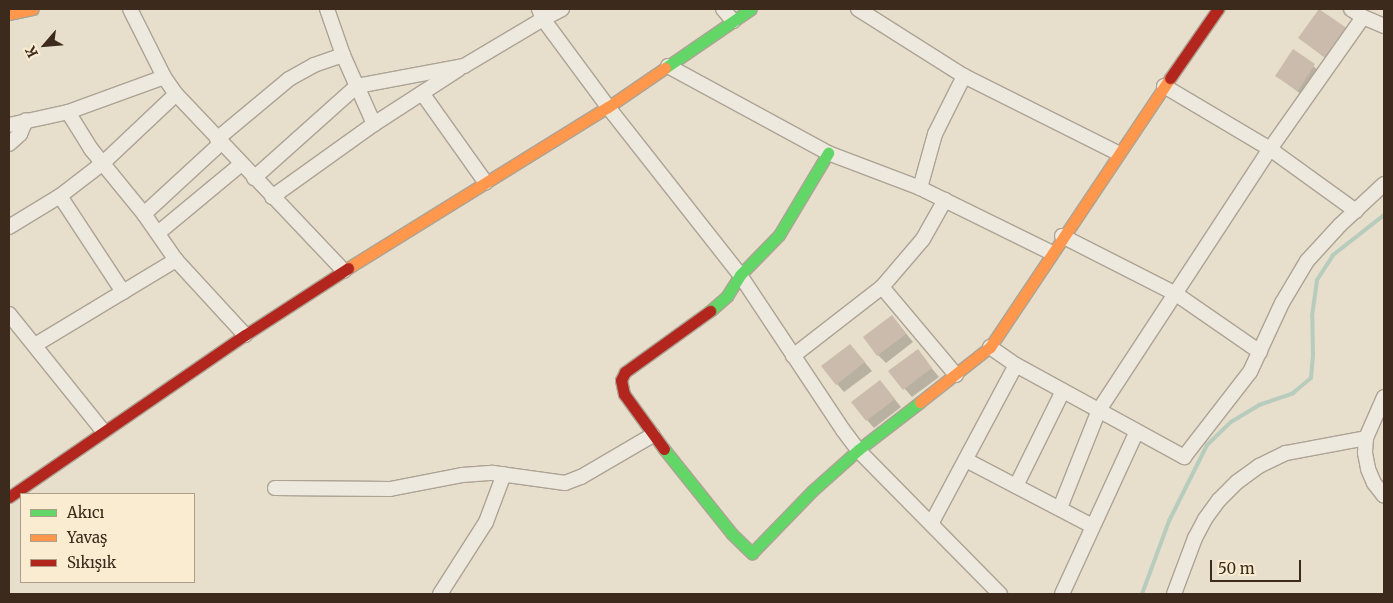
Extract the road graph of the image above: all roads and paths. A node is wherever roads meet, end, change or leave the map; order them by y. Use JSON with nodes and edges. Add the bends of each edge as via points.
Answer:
{"nodes":[{"id":1,"x":32,"y":9,"type":"edge"},
{"id":2,"x":130,"y":9,"type":"edge"},
{"id":3,"x":327,"y":9,"type":"edge"},
{"id":4,"x":562,"y":9,"type":"edge"},
{"id":5,"x":723,"y":9,"type":"edge"},
{"id":6,"x":750,"y":9,"type":"edge"},
{"id":7,"x":862,"y":10,"type":"edge"},
{"id":8,"x":1212,"y":11,"type":"edge"},
{"id":9,"x":1357,"y":13,"type":"edge"},
{"id":10,"x":9,"y":14,"type":"edge"},
{"id":11,"x":541,"y":14,"type":"edge"},
{"id":12,"x":733,"y":21,"type":"junction"},
{"id":13,"x":1384,"y":26,"type":"edge"},
{"id":14,"x":343,"y":55,"type":"junction"},
{"id":15,"x":464,"y":66,"type":"junction"},
{"id":16,"x":668,"y":66,"type":"junction"},
{"id":17,"x":964,"y":76,"type":"junction"},
{"id":18,"x":164,"y":77,"type":"junction"},
{"id":19,"x":357,"y":86,"type":"junction"},
{"id":20,"x":1164,"y":86,"type":"junction"},
{"id":21,"x":422,"y":93,"type":"junction"},
{"id":22,"x":176,"y":94,"type":"junction"},
{"id":23,"x":608,"y":108,"type":"junction"},
{"id":24,"x":68,"y":112,"type":"junction"},
{"id":25,"x":26,"y":120,"type":"junction"},
{"id":26,"x":374,"y":124,"type":"junction"},
{"id":27,"x":9,"y":125,"type":"edge"},
{"id":28,"x":219,"y":141,"type":"junction"},
{"id":29,"x":9,"y":144,"type":"edge"},
{"id":30,"x":1270,"y":149,"type":"junction"},
{"id":31,"x":828,"y":153,"type":"junction"},
{"id":32,"x":1118,"y":153,"type":"junction"},
{"id":33,"x":102,"y":163,"type":"junction"},
{"id":34,"x":241,"y":164,"type":"junction"},
{"id":35,"x":254,"y":178,"type":"junction"},
{"id":36,"x":486,"y":183,"type":"junction"},
{"id":37,"x":1384,"y":184,"type":"edge"},
{"id":38,"x":920,"y":188,"type":"junction"},
{"id":39,"x":60,"y":196,"type":"junction"},
{"id":40,"x":272,"y":197,"type":"junction"},
{"id":41,"x":945,"y":200,"type":"junction"},
{"id":42,"x":1356,"y":211,"type":"junction"},
{"id":43,"x":144,"y":214,"type":"junction"},
{"id":44,"x":9,"y":227,"type":"edge"},
{"id":45,"x":158,"y":233,"type":"junction"},
{"id":46,"x":1062,"y":236,"type":"junction"},
{"id":47,"x":1052,"y":253,"type":"junction"},
{"id":48,"x":176,"y":260,"type":"junction"},
{"id":49,"x":344,"y":271,"type":"junction"},
{"id":50,"x":740,"y":275,"type":"junction"},
{"id":51,"x":882,"y":287,"type":"junction"},
{"id":52,"x":123,"y":292,"type":"junction"},
{"id":53,"x":1176,"y":294,"type":"junction"},
{"id":54,"x":9,"y":314,"type":"edge"},
{"id":55,"x":245,"y":336,"type":"junction"},
{"id":56,"x":34,"y":345,"type":"junction"},
{"id":57,"x":990,"y":347,"type":"junction"},
{"id":58,"x":1260,"y":352,"type":"junction"},
{"id":59,"x":793,"y":356,"type":"junction"},
{"id":60,"x":1016,"y":365,"type":"junction"},
{"id":61,"x":956,"y":375,"type":"junction"},
{"id":62,"x":1064,"y":391,"type":"junction"},
{"id":63,"x":1384,"y":397,"type":"edge"},
{"id":64,"x":1099,"y":410,"type":"junction"},
{"id":65,"x":103,"y":431,"type":"junction"},
{"id":66,"x":1137,"y":431,"type":"junction"},
{"id":67,"x":653,"y":435,"type":"junction"},
{"id":68,"x":1366,"y":438,"type":"junction"},
{"id":69,"x":858,"y":450,"type":"junction"},
{"id":70,"x":966,"y":460,"type":"junction"},
{"id":71,"x":504,"y":474,"type":"junction"},
{"id":72,"x":1016,"y":486,"type":"junction"},
{"id":73,"x":275,"y":488,"type":"dead end"},
{"id":74,"x":1384,"y":496,"type":"edge"},
{"id":75,"x":9,"y":497,"type":"edge"},
{"id":76,"x":1060,"y":508,"type":"junction"},
{"id":77,"x":931,"y":524,"type":"junction"},
{"id":78,"x":1092,"y":526,"type":"junction"},
{"id":79,"x":440,"y":594,"type":"edge"},
{"id":80,"x":1000,"y":594,"type":"edge"},
{"id":81,"x":1062,"y":594,"type":"edge"},
{"id":82,"x":1174,"y":594,"type":"edge"}],
"edges":[{"from":1,"to":10,"type":"street"},
{"from":2,"to":18,"type":"street"},
{"from":3,"to":14,"type":"street"},
{"from":4,"to":11,"type":"street"},
{"from":5,"to":12,"type":"street"},
{"from":6,"to":12,"type":"street"},
{"from":7,"to":17,"type":"street"},
{"from":8,"to":20,"type":"street"},
{"from":9,"to":13,"type":"street"},
{"from":9,"to":30,"type":"street"},
{"from":11,"to":15,"type":"street"},
{"from":11,"to":23,"type":"street"},
{"from":12,"to":16,"type":"street"},
{"from":14,"to":19,"type":"street"},
{"from":14,"to":28,"type":"street","via":[[288,79]]},
{"from":15,"to":19,"type":"street"},
{"from":15,"to":21,"type":"street"},
{"from":16,"to":23,"type":"street"},
{"from":16,"to":31,"type":"street"},
{"from":17,"to":32,"type":"street"},
{"from":17,"to":38,"type":"street","via":[[935,134]]},
{"from":18,"to":22,"type":"street"},
{"from":18,"to":24,"type":"street"},
{"from":19,"to":26,"type":"street"},
{"from":19,"to":35,"type":"street"},
{"from":20,"to":30,"type":"street"},
{"from":20,"to":32,"type":"street"},
{"from":21,"to":26,"type":"street"},
{"from":21,"to":36,"type":"street"},
{"from":22,"to":28,"type":"street"},
{"from":22,"to":33,"type":"street"},
{"from":23,"to":36,"type":"street"},
{"from":23,"to":50,"type":"street"},
{"from":24,"to":25,"type":"street"},
{"from":24,"to":33,"type":"street"},
{"from":25,"to":27,"type":"street"},
{"from":25,"to":29,"type":"street","via":[[20,134]]},
{"from":26,"to":40,"type":"street"},
{"from":28,"to":34,"type":"street"},
{"from":28,"to":43,"type":"street"},
{"from":30,"to":42,"type":"street"},
{"from":30,"to":53,"type":"street"},
{"from":31,"to":38,"type":"street"},
{"from":31,"to":50,"type":"street","via":[[779,235]]},
{"from":32,"to":46,"type":"street"},
{"from":33,"to":39,"type":"street"},
{"from":33,"to":43,"type":"street"},
{"from":34,"to":35,"type":"street"},
{"from":34,"to":45,"type":"street"},
{"from":35,"to":40,"type":"street"},
{"from":36,"to":49,"type":"street"},
{"from":37,"to":42,"type":"street"},
{"from":38,"to":41,"type":"street"},
{"from":39,"to":44,"type":"street"},
{"from":39,"to":52,"type":"street"},
{"from":40,"to":49,"type":"street"},
{"from":41,"to":47,"type":"street"},
{"from":41,"to":51,"type":"street","via":[[923,239]]},
{"from":42,"to":58,"type":"street","via":[[1307,262],[1282,303]]},
{"from":43,"to":45,"type":"street"},
{"from":45,"to":48,"type":"street"},
{"from":46,"to":47,"type":"street"},
{"from":46,"to":53,"type":"street"},
{"from":47,"to":57,"type":"street"},
{"from":48,"to":52,"type":"street"},
{"from":48,"to":55,"type":"street"},
{"from":49,"to":55,"type":"street"},
{"from":50,"to":59,"type":"street"},
{"from":50,"to":67,"type":"street","via":[[721,302],[622,376],[622,390]]},
{"from":51,"to":59,"type":"street"},
{"from":51,"to":61,"type":"street"},
{"from":52,"to":56,"type":"street"},
{"from":53,"to":58,"type":"street"},
{"from":53,"to":64,"type":"street"},
{"from":54,"to":56,"type":"street"},
{"from":55,"to":65,"type":"street"},
{"from":56,"to":65,"type":"street"},
{"from":57,"to":60,"type":"street"},
{"from":57,"to":61,"type":"street"},
{"from":58,"to":66,"type":"street","via":[[1235,394],[1184,457]]},
{"from":59,"to":69,"type":"street"},
{"from":60,"to":62,"type":"street"},
{"from":60,"to":70,"type":"street"},
{"from":61,"to":69,"type":"street"},
{"from":62,"to":64,"type":"street"},
{"from":62,"to":72,"type":"street"},
{"from":63,"to":68,"type":"street"},
{"from":64,"to":66,"type":"street"},
{"from":64,"to":76,"type":"street"},
{"from":65,"to":75,"type":"street"},
{"from":66,"to":78,"type":"street"},
{"from":67,"to":69,"type":"street","via":[[732,534],[752,553],[812,491]]},
{"from":67,"to":71,"type":"street","via":[[565,483]]},
{"from":68,"to":74,"type":"street","via":[[1368,469]]},
{"from":68,"to":82,"type":"street","via":[[1286,453],[1259,466],[1237,482],[1206,518]]},
{"from":69,"to":77,"type":"street"},
{"from":70,"to":72,"type":"street"},
{"from":70,"to":77,"type":"street"},
{"from":71,"to":73,"type":"street","via":[[462,475],[406,487],[373,490]]},
{"from":71,"to":79,"type":"street","via":[[486,522]]},
{"from":72,"to":76,"type":"street"},
{"from":76,"to":78,"type":"street"},
{"from":77,"to":80,"type":"street"},
{"from":78,"to":81,"type":"street"}]}
